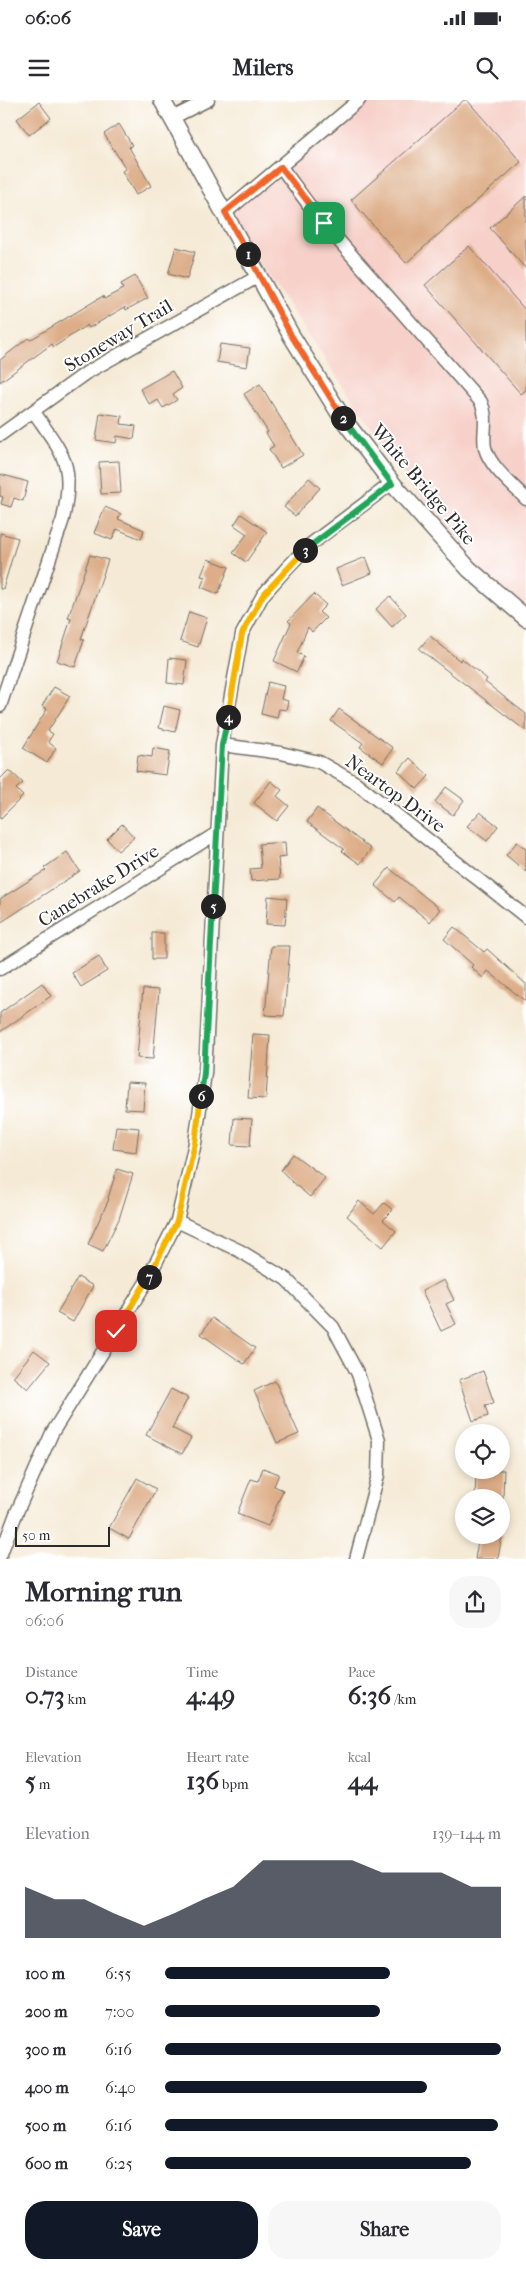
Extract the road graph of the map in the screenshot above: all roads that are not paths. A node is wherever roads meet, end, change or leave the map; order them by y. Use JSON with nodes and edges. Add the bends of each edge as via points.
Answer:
{"nodes":[{"id":1,"x":162,"y":100,"type":"edge"},
{"id":2,"x":208,"y":100,"type":"edge"},
{"id":3,"x":360,"y":100,"type":"edge"},
{"id":4,"x":172,"y":118,"type":"junction"},
{"id":5,"x":281,"y":167,"type":"junction"},
{"id":6,"x":225,"y":212,"type":"junction"},
{"id":7,"x":259,"y":276,"type":"junction"},
{"id":8,"x":34,"y":412,"type":"junction"},
{"id":9,"x":0,"y":435,"type":"edge"},
{"id":10,"x":392,"y":484,"type":"junction"},
{"id":11,"x":526,"y":499,"type":"edge"},
{"id":12,"x":526,"y":618,"type":"edge"},
{"id":13,"x":0,"y":706,"type":"edge"},
{"id":14,"x":222,"y":745,"type":"junction"},
{"id":15,"x":217,"y":833,"type":"junction"},
{"id":16,"x":526,"y":917,"type":"edge"},
{"id":17,"x":0,"y":968,"type":"edge"},
{"id":18,"x":177,"y":1221,"type":"junction"},
{"id":19,"x":0,"y":1556,"type":"edge"},
{"id":20,"x":356,"y":1559,"type":"edge"}],
"edges":[{"from":1,"to":4,"type":"main road","name":"White Bridge Pike"},
{"from":2,"to":4,"type":"street"},
{"from":3,"to":5,"type":"street"},
{"from":4,"to":6,"type":"main road","name":"White Bridge Pike"},
{"from":5,"to":6,"type":"street"},
{"from":5,"to":11,"type":"street","via":[[317,216],[481,402],[486,413],[485,447],[490,460]]},
{"from":6,"to":7,"type":"main road","name":"White Bridge Pike"},
{"from":7,"to":8,"type":"street","name":"Stoneway Trail","via":[[86,373]]},
{"from":7,"to":10,"type":"main road","name":"White Bridge Pike","via":[[343,419]]},
{"from":8,"to":9,"type":"street","name":"Stoneway Trail"},
{"from":8,"to":13,"type":"street","via":[[68,466],[69,494]]},
{"from":10,"to":12,"type":"main road","name":"White Bridge Pike","via":[[469,569]]},
{"from":10,"to":14,"type":"street","via":[[308,547],[263,595],[242,634]]},
{"from":14,"to":15,"type":"street"},
{"from":14,"to":16,"type":"street","name":"Neartop Drive","via":[[319,762],[356,783]]},
{"from":15,"to":17,"type":"street","name":"Canebrake Drive"},
{"from":15,"to":18,"type":"street","via":[[204,1073],[195,1143]]},
{"from":18,"to":19,"type":"street","via":[[145,1284],[52,1433]]},
{"from":18,"to":20,"type":"street","via":[[240,1251],[286,1279],[333,1327],[354,1365],[380,1440],[378,1475]]}]}
